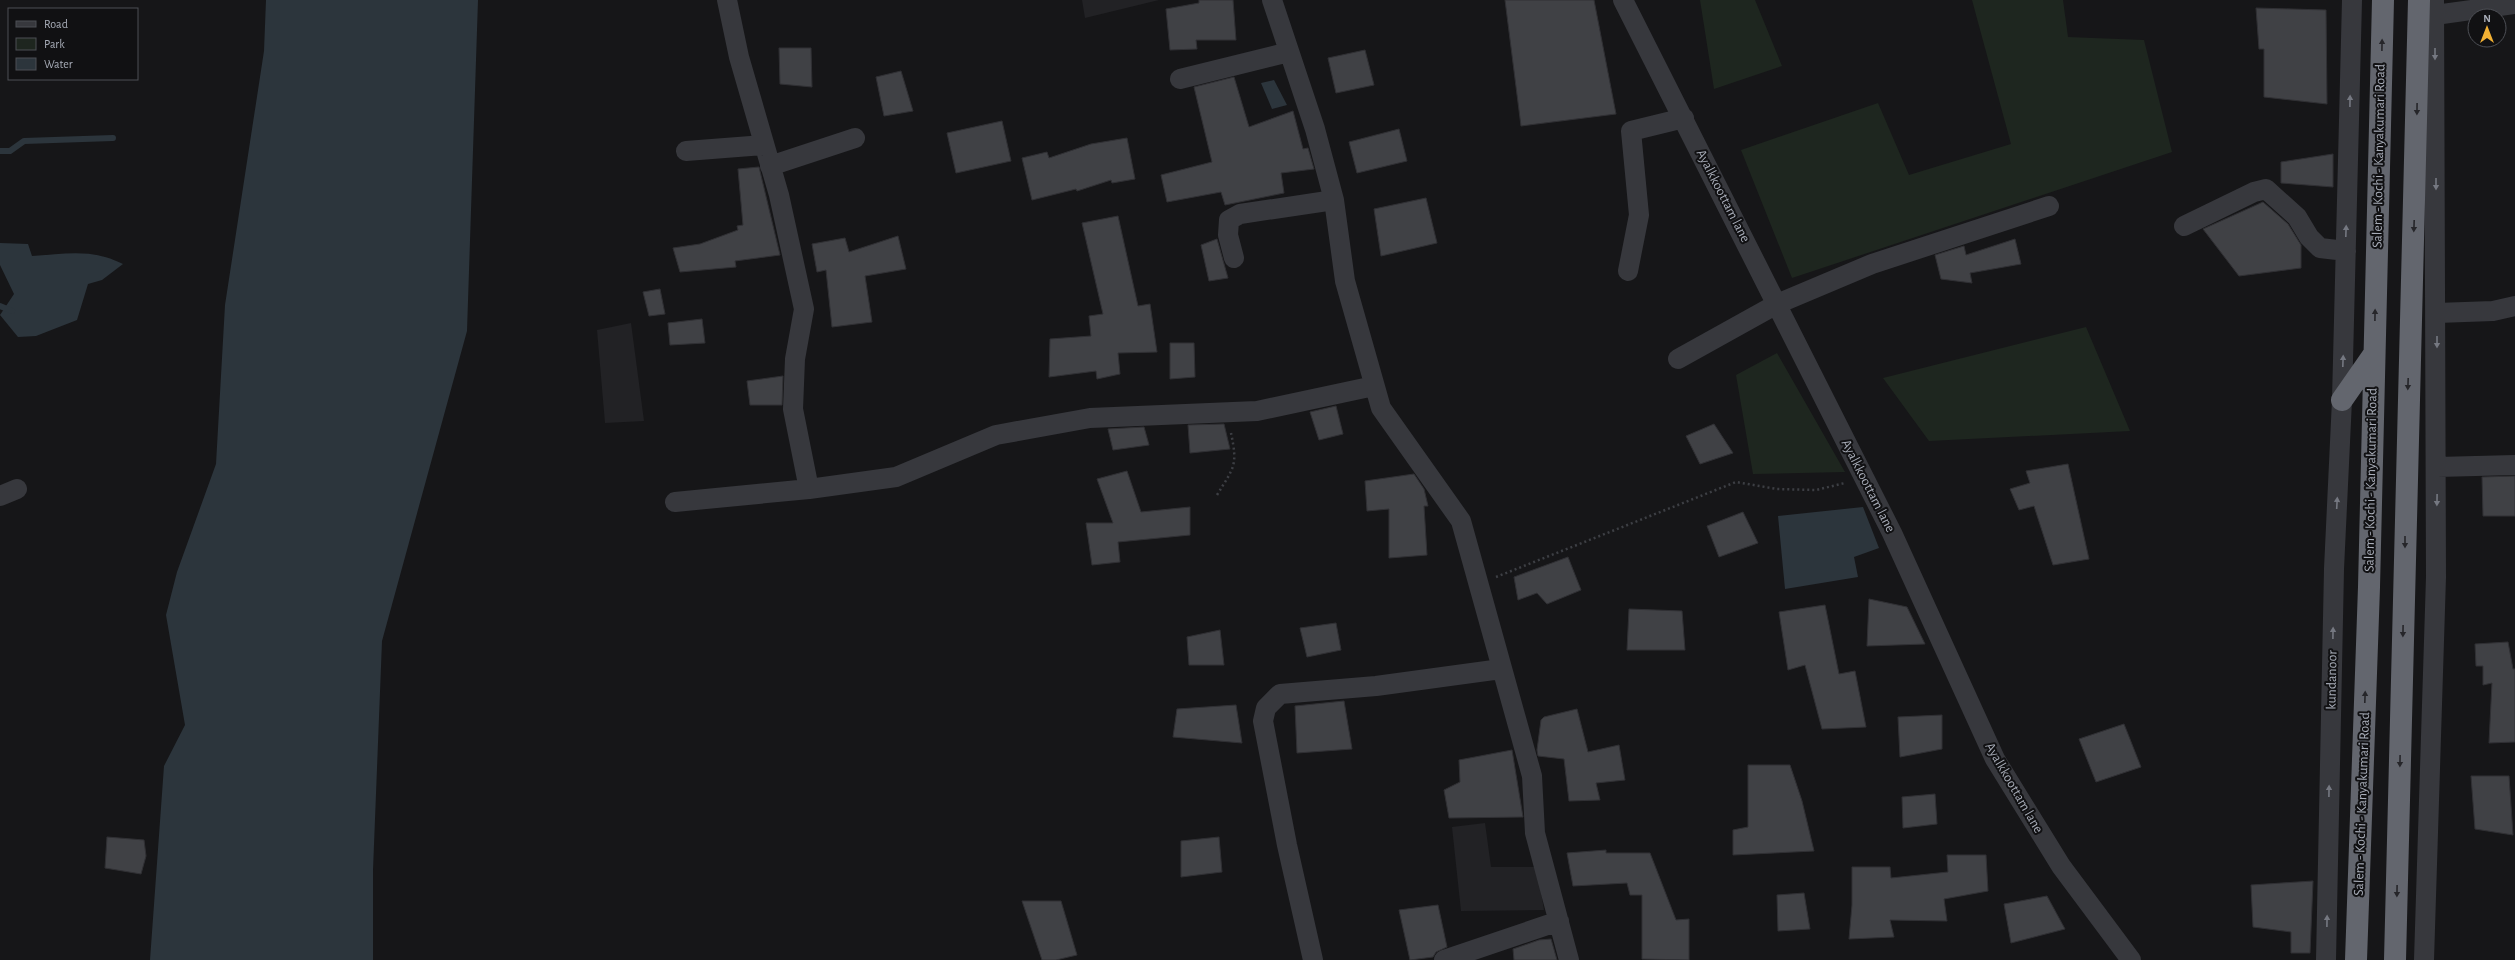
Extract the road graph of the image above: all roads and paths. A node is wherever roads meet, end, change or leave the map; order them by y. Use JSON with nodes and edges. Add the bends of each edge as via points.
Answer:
{"nodes":[{"id":1,"x":727,"y":0,"type":"edge"},
{"id":2,"x":1272,"y":0,"type":"edge"},
{"id":3,"x":1622,"y":0,"type":"edge"},
{"id":4,"x":2352,"y":0,"type":"edge"},
{"id":5,"x":2383,"y":0,"type":"edge"},
{"id":6,"x":2419,"y":0,"type":"edge"},
{"id":7,"x":2515,"y":4,"type":"edge"},
{"id":8,"x":2435,"y":8,"type":"edge"},
{"id":9,"x":1289,"y":52,"type":"junction"},
{"id":10,"x":1180,"y":79,"type":"dead end"},
{"id":11,"x":1684,"y":118,"type":"junction"},
{"id":12,"x":855,"y":138,"type":"dead end"},
{"id":13,"x":764,"y":145,"type":"junction"},
{"id":14,"x":686,"y":151,"type":"dead end"},
{"id":15,"x":770,"y":166,"type":"junction"},
{"id":16,"x":1334,"y":200,"type":"junction"},
{"id":17,"x":2049,"y":206,"type":"dead end"},
{"id":18,"x":2184,"y":226,"type":"dead end"},
{"id":19,"x":2346,"y":251,"type":"junction"},
{"id":20,"x":1234,"y":258,"type":"dead end"},
{"id":21,"x":1628,"y":271,"type":"dead end"},
{"id":22,"x":1777,"y":304,"type":"junction"},
{"id":23,"x":2515,"y":306,"type":"edge"},
{"id":24,"x":2437,"y":313,"type":"junction"},
{"id":25,"x":2374,"y":354,"type":"junction"},
{"id":26,"x":1678,"y":359,"type":"dead end"},
{"id":27,"x":1374,"y":386,"type":"junction"},
{"id":28,"x":2342,"y":400,"type":"junction"},
{"id":29,"x":1227,"y":412,"type":"junction"},
{"id":30,"x":2515,"y":464,"type":"edge"},
{"id":31,"x":2438,"y":467,"type":"junction"},
{"id":32,"x":1864,"y":478,"type":"junction"},
{"id":33,"x":809,"y":489,"type":"junction"},
{"id":34,"x":1217,"y":495,"type":"dead end"},
{"id":35,"x":674,"y":502,"type":"dead end"},
{"id":36,"x":1479,"y":584,"type":"junction"},
{"id":37,"x":1502,"y":669,"type":"junction"},
{"id":38,"x":1559,"y":921,"type":"junction"},
{"id":39,"x":1313,"y":960,"type":"edge"},
{"id":40,"x":1444,"y":960,"type":"edge"},
{"id":41,"x":1569,"y":960,"type":"edge"},
{"id":42,"x":2131,"y":960,"type":"edge"},
{"id":43,"x":2326,"y":960,"type":"edge"},
{"id":44,"x":2356,"y":960,"type":"edge"},
{"id":45,"x":2395,"y":960,"type":"edge"},
{"id":46,"x":2424,"y":960,"type":"edge"}],
"edges":[{"from":1,"to":13,"type":"street","via":[[739,57]]},
{"from":2,"to":9,"type":"street"},
{"from":3,"to":11,"type":"street","name":"Ayalkkoottam lane"},
{"from":19,"to":4,"type":"street","name":"kundanoor","one_way":true},
{"from":25,"to":5,"type":"highway","name":"Salem - Kochi - Kanyakumari Road","one_way":true},
{"from":6,"to":45,"type":"highway","one_way":true},
{"from":7,"to":8,"type":"street"},
{"from":8,"to":24,"type":"street","one_way":true},
{"from":9,"to":10,"type":"street"},
{"from":9,"to":16,"type":"street","via":[[1315,129]]},
{"from":11,"to":21,"type":"street","via":[[1631,131],[1638,215]]},
{"from":11,"to":22,"type":"street","name":"Ayalkkoottam lane"},
{"from":12,"to":15,"type":"street"},
{"from":13,"to":14,"type":"street"},
{"from":13,"to":15,"type":"street"},
{"from":15,"to":33,"type":"street","via":[[804,309],[795,359],[794,409]]},
{"from":16,"to":20,"type":"street","via":[[1240,214],[1229,220],[1228,235]]},
{"from":16,"to":27,"type":"street","via":[[1345,281]]},
{"from":17,"to":22,"type":"street","via":[[1872,264]]},
{"from":18,"to":19,"type":"street","via":[[2254,192],[2266,189],[2297,217],[2309,237],[2320,248]]},
{"from":28,"to":19,"type":"street","name":"kundanoor","one_way":true},
{"from":22,"to":26,"type":"street"},
{"from":22,"to":32,"type":"street","name":"Ayalkkoottam lane"},
{"from":23,"to":24,"type":"street","via":[[2493,311]]},
{"from":24,"to":31,"type":"street","one_way":true},
{"from":25,"to":28,"type":"highway"},
{"from":44,"to":25,"type":"highway","name":"Salem - Kochi - Kanyakumari Road","one_way":true},
{"from":27,"to":29,"type":"street","via":[[1257,411]]},
{"from":27,"to":36,"type":"street","via":[[1381,408],[1461,521]]},
{"from":43,"to":28,"type":"street","name":"kundanoor","one_way":true,"via":[[2334,569]]},
{"from":29,"to":33,"type":"street","via":[[1090,418],[996,435],[896,477]]},
{"from":29,"to":34,"type":"path","via":[[1236,457],[1234,468]]},
{"from":30,"to":31,"type":"street"},
{"from":31,"to":46,"type":"street","one_way":true},
{"from":32,"to":36,"type":"path","via":[[1816,490],[1777,489],[1736,482]]},
{"from":32,"to":42,"type":"street","name":"Ayalkkoottam lane","via":[[1892,532],[1995,759],[2061,866]]},
{"from":33,"to":35,"type":"street"},
{"from":36,"to":37,"type":"street"},
{"from":37,"to":38,"type":"street","via":[[1532,776],[1535,833]]},
{"from":37,"to":39,"type":"street","via":[[1376,686],[1280,694],[1266,708],[1263,721]]},
{"from":38,"to":40,"type":"street"},
{"from":38,"to":41,"type":"street"}]}
